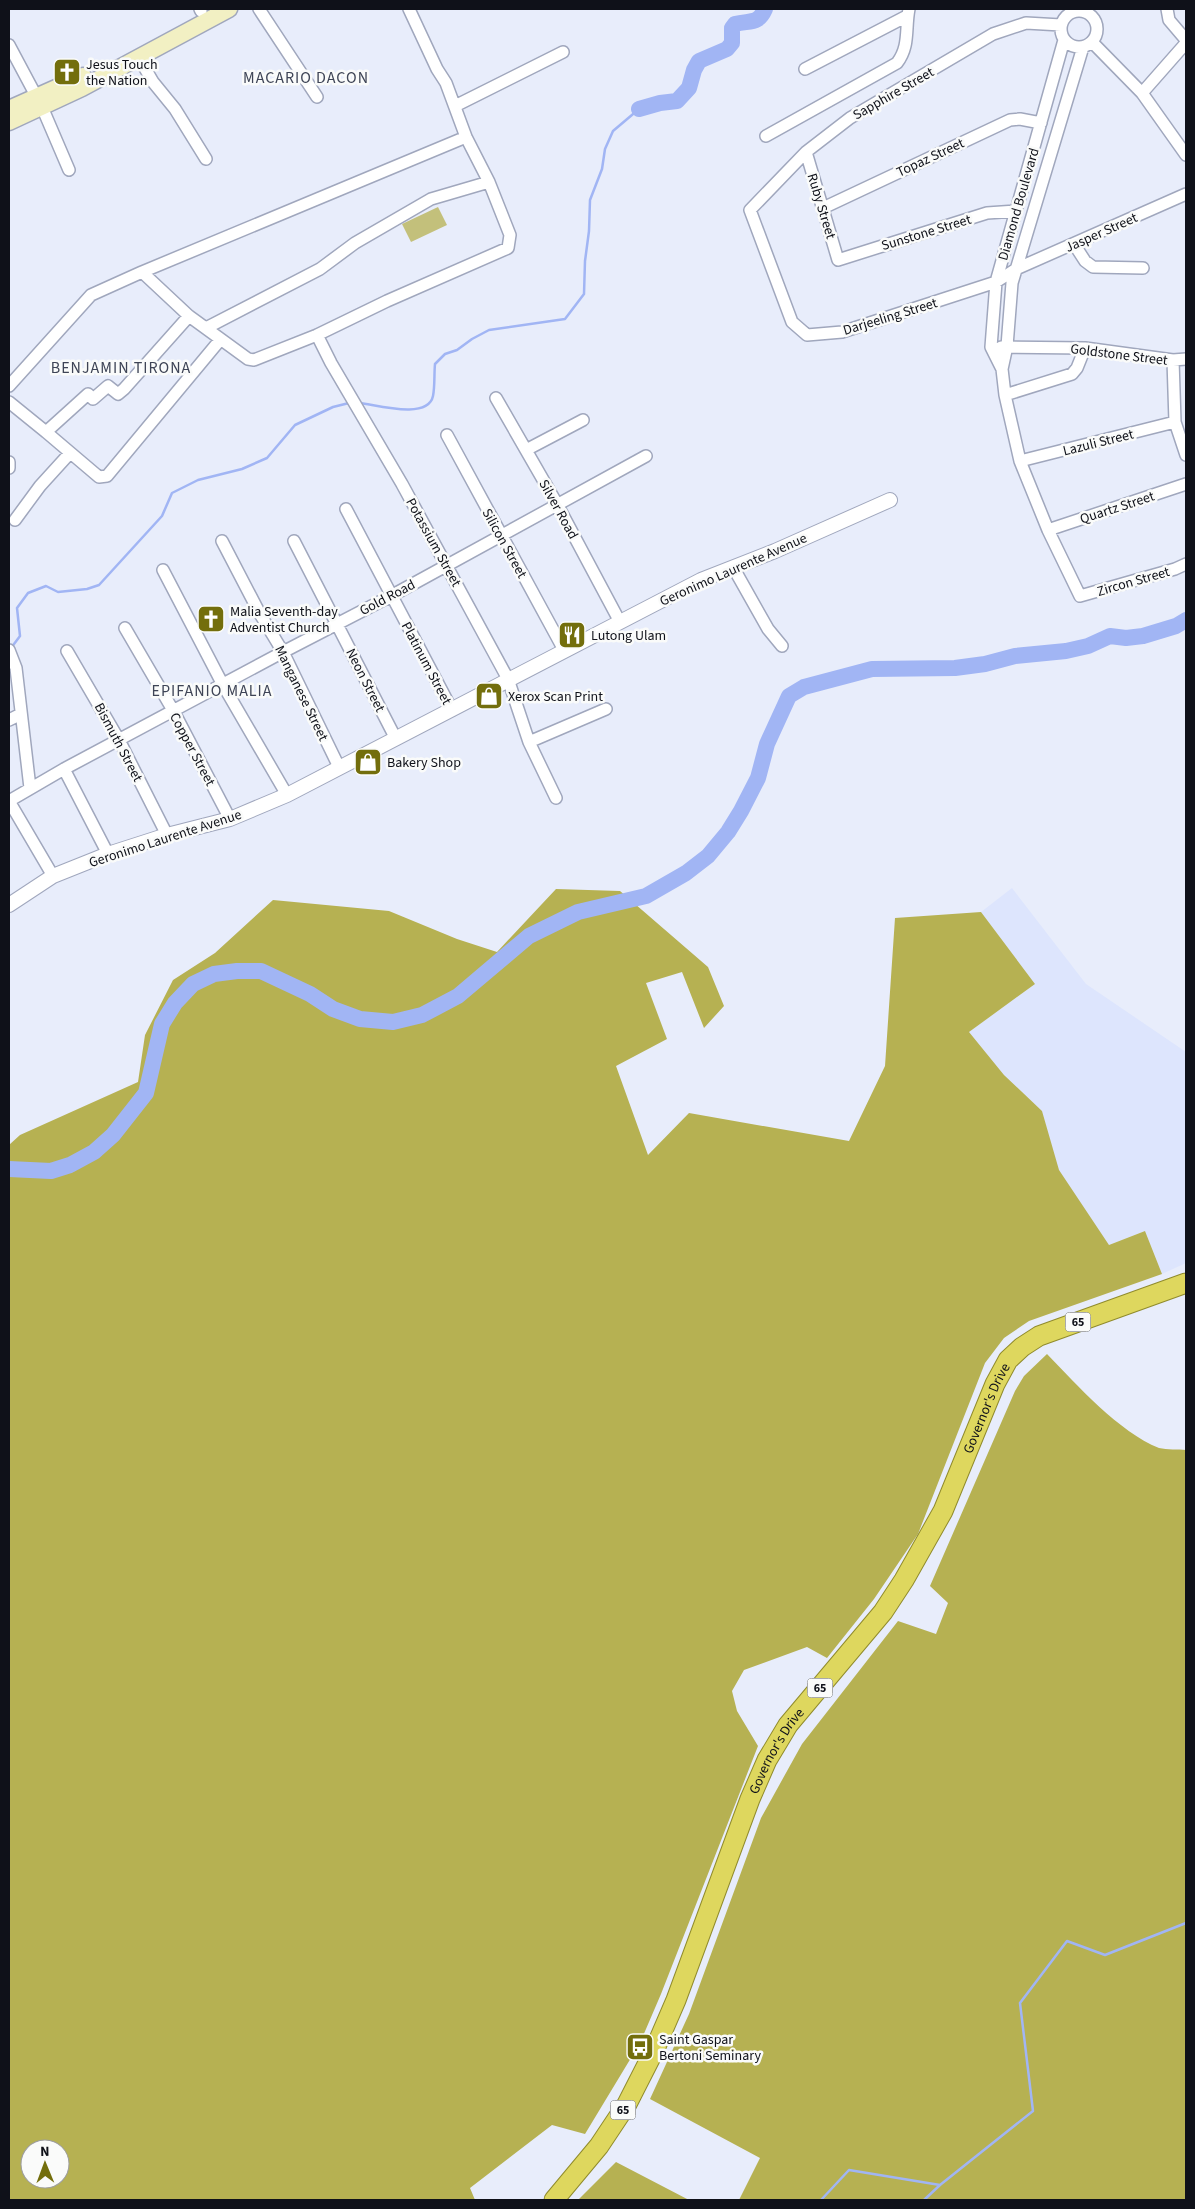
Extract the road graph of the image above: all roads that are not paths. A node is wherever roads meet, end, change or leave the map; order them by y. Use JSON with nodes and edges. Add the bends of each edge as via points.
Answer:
{"nodes":[{"id":1,"x":202,"y":9,"type":"edge"},
{"id":2,"x":229,"y":9,"type":"edge"},
{"id":3,"x":259,"y":9,"type":"edge"},
{"id":4,"x":409,"y":9,"type":"edge"},
{"id":5,"x":1167,"y":9,"type":"edge"},
{"id":6,"x":1074,"y":10,"type":"edge"},
{"id":7,"x":908,"y":13,"type":"edge"},
{"id":8,"x":1094,"y":13,"type":"edge"},
{"id":9,"x":1061,"y":26,"type":"junction"},
{"id":10,"x":1064,"y":40,"type":"junction"},
{"id":11,"x":1186,"y":42,"type":"edge"},
{"id":12,"x":1087,"y":44,"type":"junction"},
{"id":13,"x":9,"y":45,"type":"edge"},
{"id":14,"x":563,"y":52,"type":"dead end"},
{"id":15,"x":140,"y":58,"type":"junction"},
{"id":16,"x":806,"y":69,"type":"dead end"},
{"id":17,"x":1142,"y":93,"type":"junction"},
{"id":18,"x":317,"y":97,"type":"dead end"},
{"id":19,"x":39,"y":102,"type":"junction"},
{"id":20,"x":456,"y":106,"type":"junction"},
{"id":21,"x":9,"y":108,"type":"edge"},
{"id":22,"x":9,"y":122,"type":"edge"},
{"id":23,"x":1041,"y":123,"type":"junction"},
{"id":24,"x":466,"y":136,"type":"junction"},
{"id":25,"x":766,"y":136,"type":"dead end"},
{"id":26,"x":806,"y":152,"type":"junction"},
{"id":27,"x":1186,"y":154,"type":"edge"},
{"id":28,"x":206,"y":159,"type":"dead end"},
{"id":29,"x":69,"y":170,"type":"dead end"},
{"id":30,"x":489,"y":182,"type":"junction"},
{"id":31,"x":1186,"y":194,"type":"edge"},
{"id":32,"x":823,"y":208,"type":"junction"},
{"id":33,"x":750,"y":210,"type":"joint"},
{"id":34,"x":1016,"y":211,"type":"junction"},
{"id":35,"x":1074,"y":244,"type":"junction"},
{"id":36,"x":838,"y":260,"type":"joint"},
{"id":37,"x":1143,"y":268,"type":"dead end"},
{"id":38,"x":1016,"y":269,"type":"junction"},
{"id":39,"x":142,"y":272,"type":"junction"},
{"id":40,"x":996,"y":282,"type":"junction"},
{"id":41,"x":188,"y":316,"type":"junction"},
{"id":42,"x":206,"y":328,"type":"junction"},
{"id":43,"x":317,"y":335,"type":"junction"},
{"id":44,"x":220,"y":340,"type":"junction"},
{"id":45,"x":1007,"y":346,"type":"junction"},
{"id":46,"x":991,"y":347,"type":"junction"},
{"id":47,"x":1085,"y":348,"type":"junction"},
{"id":48,"x":1186,"y":359,"type":"edge"},
{"id":49,"x":1173,"y":360,"type":"junction"},
{"id":50,"x":1002,"y":369,"type":"junction"},
{"id":51,"x":9,"y":386,"type":"edge"},
{"id":52,"x":1005,"y":395,"type":"junction"},
{"id":53,"x":496,"y":398,"type":"dead end"},
{"id":54,"x":9,"y":402,"type":"edge"},
{"id":55,"x":583,"y":420,"type":"dead end"},
{"id":56,"x":1175,"y":422,"type":"junction"},
{"id":57,"x":46,"y":432,"type":"junction"},
{"id":58,"x":447,"y":435,"type":"dead end"},
{"id":59,"x":526,"y":450,"type":"junction"},
{"id":60,"x":70,"y":452,"type":"junction"},
{"id":61,"x":1186,"y":454,"type":"edge"},
{"id":62,"x":646,"y":456,"type":"dead end"},
{"id":63,"x":9,"y":462,"type":"edge"},
{"id":64,"x":1020,"y":462,"type":"junction"},
{"id":65,"x":9,"y":468,"type":"edge"},
{"id":66,"x":1186,"y":484,"type":"edge"},
{"id":67,"x":890,"y":500,"type":"dead end"},
{"id":68,"x":558,"y":504,"type":"junction"},
{"id":69,"x":346,"y":509,"type":"dead end"},
{"id":70,"x":15,"y":520,"type":"dead end"},
{"id":71,"x":1048,"y":530,"type":"junction"},
{"id":72,"x":502,"y":536,"type":"junction"},
{"id":73,"x":222,"y":541,"type":"dead end"},
{"id":74,"x":294,"y":541,"type":"dead end"},
{"id":75,"x":1186,"y":564,"type":"edge"},
{"id":76,"x":447,"y":565,"type":"junction"},
{"id":77,"x":733,"y":568,"type":"junction"},
{"id":78,"x":162,"y":570,"type":"dead end"},
{"id":79,"x":391,"y":596,"type":"junction"},
{"id":80,"x":1080,"y":596,"type":"joint"},
{"id":81,"x":620,"y":622,"type":"junction"},
{"id":82,"x":337,"y":624,"type":"junction"},
{"id":83,"x":125,"y":628,"type":"dead end"},
{"id":84,"x":782,"y":646,"type":"dead end"},
{"id":85,"x":9,"y":650,"type":"edge"},
{"id":86,"x":564,"y":650,"type":"junction"},
{"id":87,"x":67,"y":651,"type":"dead end"},
{"id":88,"x":283,"y":652,"type":"junction"},
{"id":89,"x":508,"y":679,"type":"junction"},
{"id":90,"x":223,"y":685,"type":"junction"},
{"id":91,"x":606,"y":709,"type":"dead end"},
{"id":92,"x":452,"y":710,"type":"junction"},
{"id":93,"x":174,"y":712,"type":"junction"},
{"id":94,"x":21,"y":714,"type":"junction"},
{"id":95,"x":9,"y":720,"type":"edge"},
{"id":96,"x":396,"y":739,"type":"junction"},
{"id":97,"x":119,"y":740,"type":"junction"},
{"id":98,"x":529,"y":742,"type":"junction"},
{"id":99,"x":339,"y":767,"type":"junction"},
{"id":100,"x":64,"y":769,"type":"junction"},
{"id":101,"x":30,"y":788,"type":"junction"},
{"id":102,"x":287,"y":794,"type":"junction"},
{"id":103,"x":556,"y":798,"type":"dead end"},
{"id":104,"x":9,"y":801,"type":"edge"},
{"id":105,"x":230,"y":819,"type":"junction"},
{"id":106,"x":167,"y":835,"type":"junction"},
{"id":107,"x":108,"y":854,"type":"junction"},
{"id":108,"x":53,"y":876,"type":"junction"},
{"id":109,"x":9,"y":905,"type":"edge"},
{"id":110,"x":1186,"y":1283,"type":"edge"},
{"id":111,"x":554,"y":2200,"type":"edge"}],
"edges":[{"from":1,"to":19,"type":"main road"},
{"from":2,"to":15,"type":"main road"},
{"from":3,"to":18,"type":"street"},
{"from":4,"to":20,"type":"street"},
{"from":5,"to":11,"type":"street","via":[[1169,20]]},
{"from":6,"to":8,"type":"street"},
{"from":6,"to":9,"type":"street","via":[[1065,17]]},
{"from":7,"to":16,"type":"street"},
{"from":7,"to":25,"type":"street","via":[[907,44],[897,63]]},
{"from":8,"to":12,"type":"street","via":[[1097,33]]},
{"from":9,"to":10,"type":"street"},
{"from":9,"to":26,"type":"street","name":"Sapphire Street","via":[[1026,23],[993,34],[850,118]]},
{"from":10,"to":12,"type":"street","via":[[1072,46]]},
{"from":10,"to":23,"type":"street","name":"Diamond Boulevard"},
{"from":11,"to":17,"type":"street"},
{"from":12,"to":17,"type":"street"},
{"from":12,"to":38,"type":"street","name":"Diamond Boulevard"},
{"from":13,"to":19,"type":"street"},
{"from":14,"to":20,"type":"street"},
{"from":15,"to":19,"type":"main road"},
{"from":15,"to":28,"type":"street"},
{"from":17,"to":27,"type":"street"},
{"from":19,"to":21,"type":"main road"},
{"from":19,"to":22,"type":"main road"},
{"from":19,"to":29,"type":"street"},
{"from":20,"to":24,"type":"street"},
{"from":23,"to":32,"type":"street","name":"Topaz Street","via":[[1020,118],[1010,120]]},
{"from":23,"to":34,"type":"street","name":"Diamond Boulevard"},
{"from":24,"to":30,"type":"street"},
{"from":24,"to":39,"type":"street"},
{"from":26,"to":32,"type":"street","name":"Ruby Street"},
{"from":26,"to":33,"type":"street","name":"Sapphire Street"},
{"from":30,"to":42,"type":"street","via":[[431,199],[355,243],[320,269]]},
{"from":30,"to":43,"type":"street","via":[[510,235],[508,248]]},
{"from":31,"to":35,"type":"street","name":"Jasper Street"},
{"from":32,"to":36,"type":"street","name":"Ruby Street"},
{"from":33,"to":40,"type":"street","name":"Darjeeling Street","via":[[792,322],[807,335],[842,332]]},
{"from":34,"to":36,"type":"street","name":"Sunstone Street","via":[[987,213]]},
{"from":34,"to":40,"type":"street","name":"Diamond Boulevard"},
{"from":35,"to":37,"type":"street","via":[[1093,267]]},
{"from":35,"to":38,"type":"street","name":"Jasper Street"},
{"from":38,"to":40,"type":"street","name":"Darjeeling Street"},
{"from":38,"to":45,"type":"street","name":"Diamond Boulevard"},
{"from":39,"to":41,"type":"street"},
{"from":39,"to":51,"type":"street","via":[[92,295]]},
{"from":40,"to":46,"type":"street","name":"Diamond Boulevard"},
{"from":41,"to":42,"type":"street"},
{"from":41,"to":57,"type":"street","via":[[118,394],[108,386],[92,399],[88,394]]},
{"from":42,"to":44,"type":"street"},
{"from":43,"to":44,"type":"street","via":[[254,360]]},
{"from":43,"to":76,"type":"street","name":"Potassium Street"},
{"from":44,"to":60,"type":"street","via":[[107,476],[99,477]]},
{"from":45,"to":46,"type":"street","name":"Goldstone Street"},
{"from":45,"to":47,"type":"street","name":"Goldstone Street"},
{"from":45,"to":50,"type":"street","name":"Diamond Boulevard"},
{"from":46,"to":50,"type":"street","name":"Diamond Boulevard"},
{"from":47,"to":49,"type":"street","name":"Goldstone Street"},
{"from":47,"to":52,"type":"street","via":[[1072,374]]},
{"from":48,"to":49,"type":"street","name":"Goldstone Street"},
{"from":49,"to":56,"type":"street"},
{"from":50,"to":52,"type":"street","name":"Diamond Boulevard"},
{"from":52,"to":64,"type":"street","name":"Diamond Boulevard"},
{"from":53,"to":59,"type":"street","name":"Silver Road"},
{"from":54,"to":57,"type":"street"},
{"from":55,"to":59,"type":"street"},
{"from":56,"to":61,"type":"street"},
{"from":56,"to":64,"type":"street","name":"Lazuli Street"},
{"from":57,"to":60,"type":"street"},
{"from":58,"to":72,"type":"street","name":"Silicon Street"},
{"from":59,"to":68,"type":"street","name":"Silver Road"},
{"from":60,"to":70,"type":"street"},
{"from":62,"to":68,"type":"street","name":"Gold Road"},
{"from":63,"to":65,"type":"street"},
{"from":64,"to":71,"type":"street","name":"Diamond Boulevard"},
{"from":66,"to":71,"type":"street","name":"Quartz Street"},
{"from":67,"to":77,"type":"street","name":"Geronimo Laurente Avenue"},
{"from":68,"to":72,"type":"street","name":"Gold Road"},
{"from":68,"to":81,"type":"street","name":"Silver Road"},
{"from":69,"to":79,"type":"street","name":"Platinum Street"},
{"from":71,"to":80,"type":"street","name":"Diamond Boulevard"},
{"from":72,"to":76,"type":"street","name":"Gold Road"},
{"from":72,"to":86,"type":"street","name":"Silicon Street"},
{"from":73,"to":88,"type":"street","name":"Manganese Street"},
{"from":74,"to":82,"type":"street","name":"Neon Street"},
{"from":75,"to":80,"type":"street","name":"Zircon Street"},
{"from":76,"to":79,"type":"street","name":"Gold Road"},
{"from":76,"to":89,"type":"street","name":"Potassium Street"},
{"from":77,"to":81,"type":"street","name":"Geronimo Laurente Avenue","via":[[701,580]]},
{"from":77,"to":84,"type":"street","via":[[768,629]]},
{"from":78,"to":90,"type":"street"},
{"from":79,"to":82,"type":"street","name":"Gold Road"},
{"from":79,"to":92,"type":"street","name":"Platinum Street"},
{"from":81,"to":86,"type":"street","name":"Geronimo Laurente Avenue"},
{"from":82,"to":88,"type":"street","name":"Gold Road"},
{"from":82,"to":96,"type":"street","name":"Neon Street"},
{"from":83,"to":93,"type":"street","name":"Copper Street"},
{"from":85,"to":94,"type":"street","via":[[16,668]]},
{"from":86,"to":89,"type":"street","name":"Geronimo Laurente Avenue"},
{"from":87,"to":97,"type":"street","name":"Bismuth Street"},
{"from":88,"to":90,"type":"street","name":"Gold Road"},
{"from":88,"to":99,"type":"street","name":"Manganese Street"},
{"from":89,"to":92,"type":"street","name":"Geronimo Laurente Avenue"},
{"from":89,"to":98,"type":"street","name":"Potassium Street"},
{"from":90,"to":93,"type":"street","name":"Gold Road"},
{"from":90,"to":102,"type":"street"},
{"from":91,"to":98,"type":"street"},
{"from":92,"to":96,"type":"street","name":"Geronimo Laurente Avenue"},
{"from":93,"to":97,"type":"street","name":"Gold Road"},
{"from":93,"to":105,"type":"street","name":"Copper Street"},
{"from":94,"to":95,"type":"street"},
{"from":94,"to":101,"type":"street"},
{"from":96,"to":99,"type":"street","name":"Geronimo Laurente Avenue"},
{"from":97,"to":100,"type":"street","name":"Gold Road"},
{"from":97,"to":106,"type":"street","name":"Bismuth Street"},
{"from":98,"to":103,"type":"street","name":"Potassium Street"},
{"from":99,"to":102,"type":"street","name":"Geronimo Laurente Avenue"},
{"from":100,"to":101,"type":"street","name":"Gold Road"},
{"from":100,"to":107,"type":"street"},
{"from":101,"to":104,"type":"street","name":"Gold Road"},
{"from":102,"to":105,"type":"street","name":"Geronimo Laurente Avenue"},
{"from":104,"to":108,"type":"street"},
{"from":105,"to":106,"type":"street","name":"Geronimo Laurente Avenue"},
{"from":106,"to":107,"type":"street","name":"Geronimo Laurente Avenue"},
{"from":107,"to":108,"type":"street","name":"Geronimo Laurente Avenue"},
{"from":108,"to":109,"type":"street","name":"Geronimo Laurente Avenue"},
{"from":110,"to":111,"type":"highway","name":"Governor's Drive","number":"65","via":[[1038,1336],[1008,1360],[943,1511],[904,1580],[883,1612],[788,1725],[767,1760],[654,2051],[627,2104],[599,2146]]}]}
